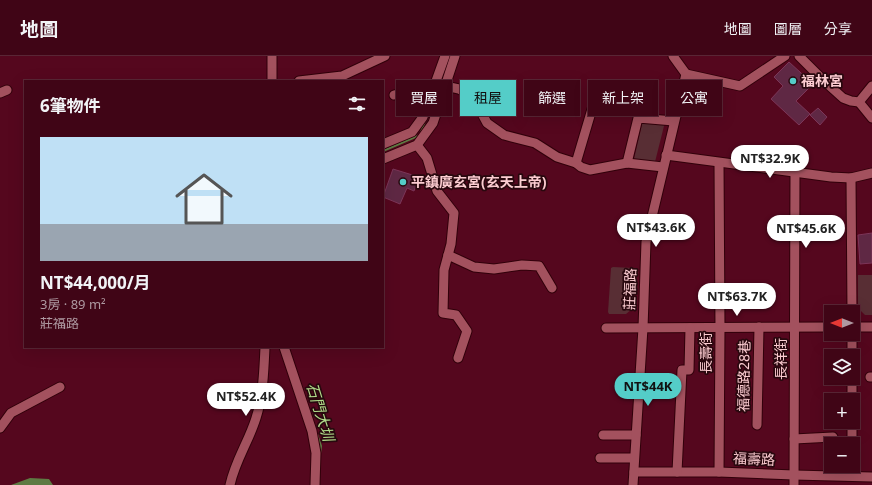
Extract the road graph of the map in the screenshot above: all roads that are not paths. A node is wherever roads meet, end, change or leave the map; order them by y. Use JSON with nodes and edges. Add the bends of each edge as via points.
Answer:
{"nodes":[{"id":1,"x":272,"y":56,"type":"edge"},
{"id":2,"x":385,"y":56,"type":"edge"},
{"id":3,"x":445,"y":56,"type":"edge"},
{"id":4,"x":455,"y":56,"type":"edge"},
{"id":5,"x":673,"y":56,"type":"edge"},
{"id":6,"x":785,"y":56,"type":"edge"},
{"id":7,"x":799,"y":56,"type":"edge"},
{"id":8,"x":686,"y":74,"type":"junction"},
{"id":9,"x":272,"y":80,"type":"edge"},
{"id":10,"x":308,"y":80,"type":"edge"},
{"id":11,"x":436,"y":80,"type":"edge"},
{"id":12,"x":448,"y":80,"type":"edge"},
{"id":13,"x":872,"y":86,"type":"edge"},
{"id":14,"x":452,"y":87,"type":"edge"},
{"id":15,"x":859,"y":102,"type":"junction"},
{"id":16,"x":423,"y":116,"type":"edge"},
{"id":17,"x":435,"y":116,"type":"edge"},
{"id":18,"x":590,"y":116,"type":"edge"},
{"id":19,"x":872,"y":118,"type":"edge"},
{"id":20,"x":674,"y":122,"type":"junction"},
{"id":21,"x":384,"y":144,"type":"edge"},
{"id":22,"x":417,"y":145,"type":"junction"},
{"id":23,"x":666,"y":156,"type":"junction"},
{"id":24,"x":384,"y":158,"type":"edge"},
{"id":25,"x":627,"y":162,"type":"junction"},
{"id":26,"x":576,"y":163,"type":"junction"},
{"id":27,"x":719,"y":163,"type":"junction"},
{"id":28,"x":663,"y":167,"type":"junction"},
{"id":29,"x":795,"y":172,"type":"junction"},
{"id":30,"x":872,"y":173,"type":"edge"},
{"id":31,"x":851,"y":178,"type":"junction"},
{"id":32,"x":448,"y":255,"type":"junction"},
{"id":33,"x":552,"y":288,"type":"dead end"},
{"id":34,"x":852,"y":305,"type":"edge"},
{"id":35,"x":759,"y":327,"type":"junction"},
{"id":36,"x":795,"y":327,"type":"junction"},
{"id":37,"x":824,"y":327,"type":"edge"},
{"id":38,"x":860,"y":327,"type":"edge"},
{"id":39,"x":872,"y":327,"type":"edge"},
{"id":40,"x":606,"y":328,"type":"dead end"},
{"id":41,"x":643,"y":328,"type":"junction"},
{"id":42,"x":690,"y":328,"type":"junction"},
{"id":43,"x":720,"y":328,"type":"junction"},
{"id":44,"x":265,"y":348,"type":"edge"},
{"id":45,"x":284,"y":348,"type":"edge"},
{"id":46,"x":458,"y":358,"type":"dead end"},
{"id":47,"x":60,"y":387,"type":"dead end"},
{"id":48,"x":757,"y":425,"type":"dead end"},
{"id":49,"x":0,"y":428,"type":"edge"},
{"id":50,"x":603,"y":436,"type":"dead end"},
{"id":51,"x":636,"y":436,"type":"junction"},
{"id":52,"x":824,"y":437,"type":"edge"},
{"id":53,"x":794,"y":439,"type":"junction"},
{"id":54,"x":600,"y":458,"type":"dead end"},
{"id":55,"x":634,"y":458,"type":"junction"},
{"id":56,"x":634,"y":472,"type":"junction"},
{"id":57,"x":677,"y":472,"type":"junction"},
{"id":58,"x":719,"y":472,"type":"junction"},
{"id":59,"x":794,"y":475,"type":"junction"},
{"id":60,"x":852,"y":476,"type":"joint"},
{"id":61,"x":872,"y":477,"type":"edge"},
{"id":62,"x":230,"y":485,"type":"edge"},
{"id":63,"x":315,"y":485,"type":"edge"},
{"id":64,"x":633,"y":485,"type":"edge"},
{"id":65,"x":794,"y":485,"type":"edge"}],
"edges":[{"from":1,"to":9,"type":"street"},
{"from":2,"to":10,"type":"street","via":[[342,76]]},
{"from":3,"to":11,"type":"street"},
{"from":4,"to":12,"type":"street"},
{"from":5,"to":8,"type":"street"},
{"from":6,"to":8,"type":"street","via":[[740,86]]},
{"from":7,"to":15,"type":"street","via":[[843,98]]},
{"from":8,"to":20,"type":"street","name":"莊福路"},
{"from":13,"to":15,"type":"street"},
{"from":14,"to":26,"type":"street","via":[[473,96],[487,124],[504,135],[535,143],[557,156]]},
{"from":15,"to":19,"type":"street"},
{"from":16,"to":21,"type":"street","via":[[412,132]]},
{"from":17,"to":22,"type":"street"},
{"from":18,"to":26,"type":"street"},
{"from":20,"to":23,"type":"street","name":"莊福路"},
{"from":20,"to":25,"type":"street","via":[[638,118]]},
{"from":22,"to":24,"type":"street"},
{"from":22,"to":32,"type":"street","via":[[427,158],[437,191],[454,213]]},
{"from":23,"to":27,"type":"street"},
{"from":23,"to":28,"type":"street","name":"莊福路"},
{"from":25,"to":26,"type":"street","via":[[590,170]]},
{"from":25,"to":28,"type":"street"},
{"from":27,"to":29,"type":"street"},
{"from":27,"to":43,"type":"street","name":"長壽街"},
{"from":28,"to":41,"type":"street","name":"莊福路","via":[[646,242]]},
{"from":29,"to":31,"type":"street"},
{"from":29,"to":36,"type":"street","name":"長祥街"},
{"from":30,"to":31,"type":"street"},
{"from":31,"to":34,"type":"street"},
{"from":32,"to":33,"type":"street","via":[[474,267],[494,269],[522,265],[539,266]]},
{"from":32,"to":46,"type":"street","via":[[444,270],[443,313],[456,315],[467,331]]},
{"from":35,"to":36,"type":"street"},
{"from":35,"to":43,"type":"street"},
{"from":35,"to":48,"type":"street","name":"福德路28巷"},
{"from":36,"to":37,"type":"street"},
{"from":36,"to":53,"type":"street","name":"長祥街"},
{"from":38,"to":39,"type":"street"},
{"from":40,"to":41,"type":"street"},
{"from":41,"to":42,"type":"street"},
{"from":41,"to":51,"type":"street","name":"莊福路"},
{"from":42,"to":43,"type":"street"},
{"from":42,"to":57,"type":"street","via":[[689,370],[682,370]]},
{"from":43,"to":58,"type":"street","name":"長壽街"},
{"from":44,"to":62,"type":"street","via":[[257,417]]},
{"from":45,"to":63,"type":"street","via":[[312,431],[316,453]]},
{"from":47,"to":49,"type":"street","via":[[11,413]]},
{"from":50,"to":51,"type":"street"},
{"from":51,"to":55,"type":"street","name":"莊福路"},
{"from":52,"to":53,"type":"street"},
{"from":53,"to":59,"type":"street","name":"長祥街"},
{"from":54,"to":55,"type":"street"},
{"from":55,"to":56,"type":"street","name":"莊福路"},
{"from":56,"to":57,"type":"street","name":"福壽路"},
{"from":56,"to":64,"type":"street","name":"莊福路"},
{"from":57,"to":58,"type":"street","name":"福壽路"},
{"from":58,"to":59,"type":"street","name":"福壽路"},
{"from":59,"to":60,"type":"street","name":"福壽路"},
{"from":59,"to":65,"type":"street","name":"長祥街"},
{"from":60,"to":61,"type":"street","name":"福壽路"}]}
